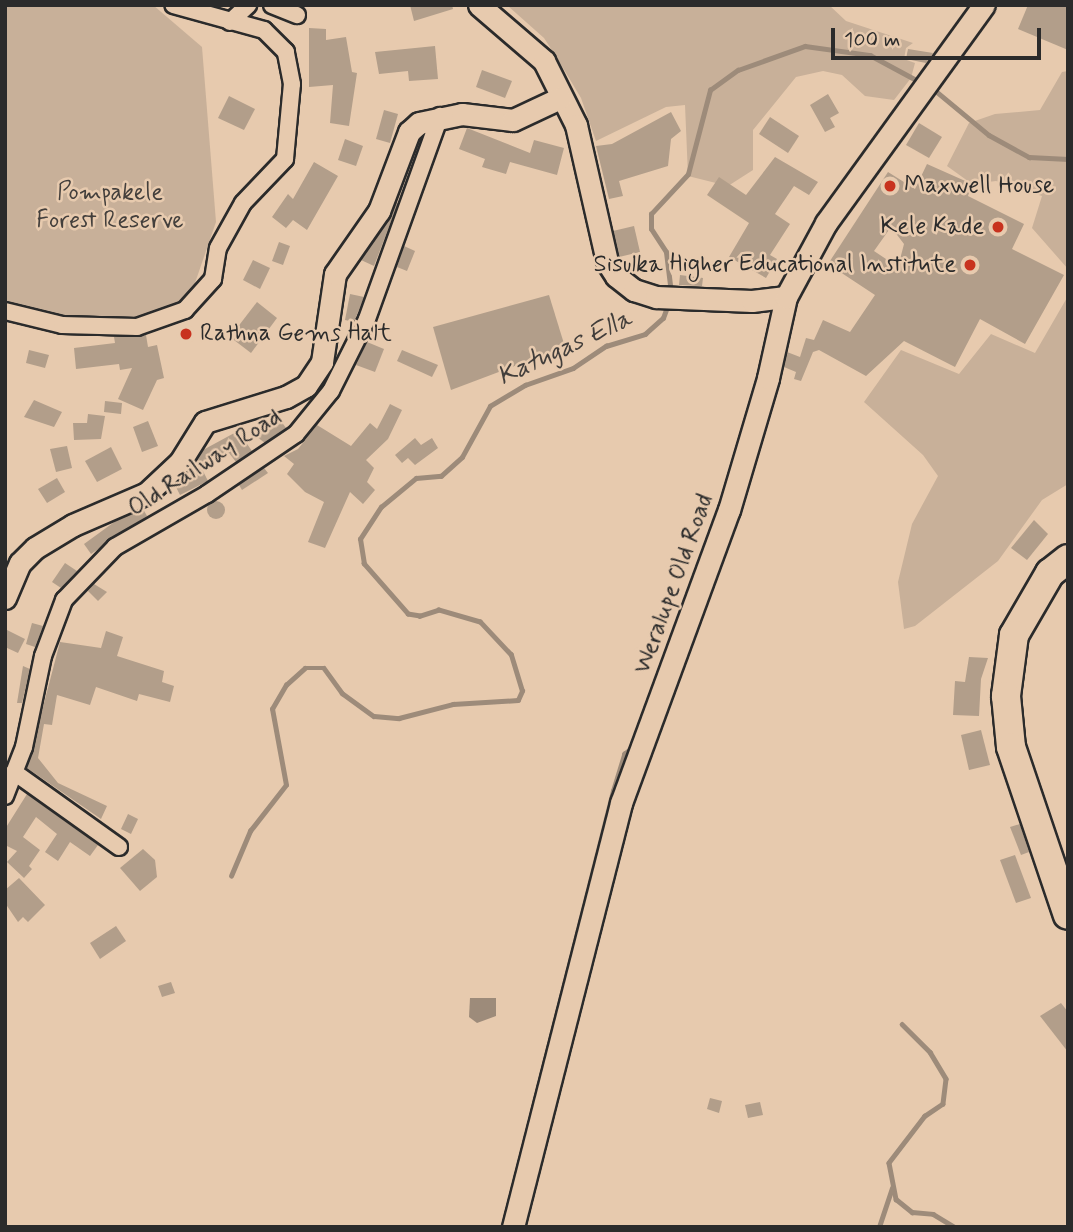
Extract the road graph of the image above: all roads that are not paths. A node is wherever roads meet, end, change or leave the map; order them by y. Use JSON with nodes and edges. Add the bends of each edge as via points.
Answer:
{"nodes":[{"id":1,"x":173,"y":5,"type":"edge"},
{"id":2,"x":248,"y":5,"type":"edge"},
{"id":3,"x":272,"y":5,"type":"edge"},
{"id":4,"x":479,"y":5,"type":"edge"},
{"id":5,"x":984,"y":5,"type":"edge"},
{"id":6,"x":297,"y":15,"type":"dead end"},
{"id":7,"x":230,"y":22,"type":"junction"},
{"id":8,"x":560,"y":98,"type":"junction"},
{"id":9,"x":440,"y":116,"type":"junction"},
{"id":10,"x":786,"y":297,"type":"junction"},
{"id":11,"x":5,"y":311,"type":"edge"},
{"id":12,"x":1068,"y":559,"type":"edge"},
{"id":13,"x":5,"y":598,"type":"edge"},
{"id":14,"x":14,"y":772,"type":"junction"},
{"id":15,"x":5,"y":796,"type":"edge"},
{"id":16,"x":119,"y":847,"type":"dead end"},
{"id":17,"x":1068,"y":915,"type":"edge"},
{"id":18,"x":513,"y":1227,"type":"edge"}],
"edges":[{"from":1,"to":7,"type":"street"},
{"from":2,"to":7,"type":"street"},
{"from":3,"to":6,"type":"street"},
{"from":4,"to":8,"type":"street","via":[[544,61]]},
{"from":5,"to":10,"type":"street","name":"Weralupe Old Road","via":[[826,223]]},
{"from":7,"to":11,"type":"street","via":[[264,30],[286,52],[292,84],[285,159],[243,203],[218,248],[213,279],[185,310],[137,327],[62,325]]},
{"from":8,"to":9,"type":"street","via":[[547,108],[513,120]]},
{"from":8,"to":10,"type":"street","via":[[576,125],[607,262],[634,290],[672,298]]},
{"from":9,"to":13,"type":"street","via":[[419,122],[409,132],[379,211],[335,274],[322,362],[306,386],[286,397],[205,422],[180,462],[147,493],[35,548],[20,563]]},
{"from":9,"to":14,"type":"street","name":"Old Railway Road","via":[[367,318],[331,391],[296,434],[207,494],[115,547],[64,600],[43,656]]},
{"from":10,"to":18,"type":"street","name":"Weralupe Old Road","via":[[768,378],[729,510],[621,803]]},
{"from":12,"to":17,"type":"highway","via":[[1050,573],[1014,635],[1006,696],[1012,747]]},
{"from":14,"to":15,"type":"street","name":"Old Railway Road"},
{"from":14,"to":16,"type":"street"}]}
